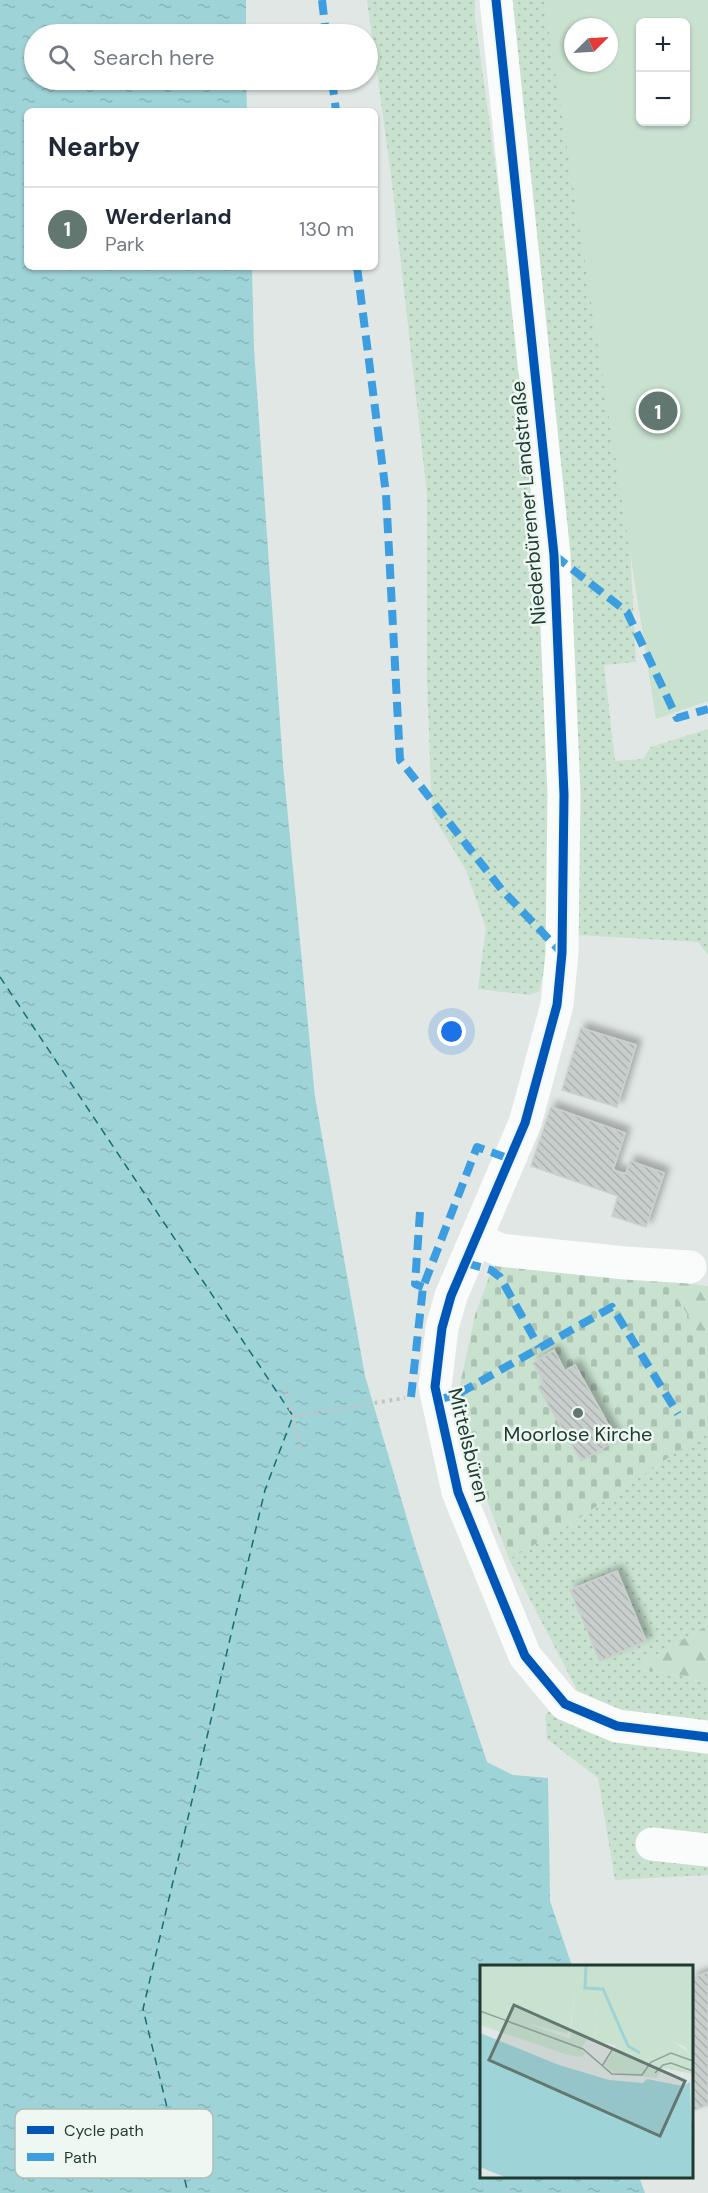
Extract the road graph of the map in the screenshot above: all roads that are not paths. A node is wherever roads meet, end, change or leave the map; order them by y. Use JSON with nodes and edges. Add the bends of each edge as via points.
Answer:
{"nodes":[{"id":1,"x":496,"y":0,"type":"edge"},
{"id":2,"x":556,"y":1005,"type":"joint"},
{"id":3,"x":477,"y":1239,"type":"junction"},
{"id":4,"x":690,"y":1267,"type":"dead end"},
{"id":5,"x":708,"y":1737,"type":"edge"},
{"id":6,"x":652,"y":1844,"type":"dead end"},
{"id":7,"x":708,"y":1850,"type":"edge"}],
"edges":[{"from":1,"to":2,"type":"street","name":"Niederbürener Landstraße","via":[[554,555],[564,795],[562,953]]},
{"from":2,"to":3,"type":"street","name":"Mittelsbüren","via":[[525,1123]]},
{"from":3,"to":4,"type":"street","via":[[500,1250]]},
{"from":3,"to":5,"type":"street","name":"Mittelsbüren","via":[[451,1296],[442,1328],[435,1387],[458,1492],[525,1656],[565,1704],[617,1726]]},
{"from":6,"to":7,"type":"street"}]}
